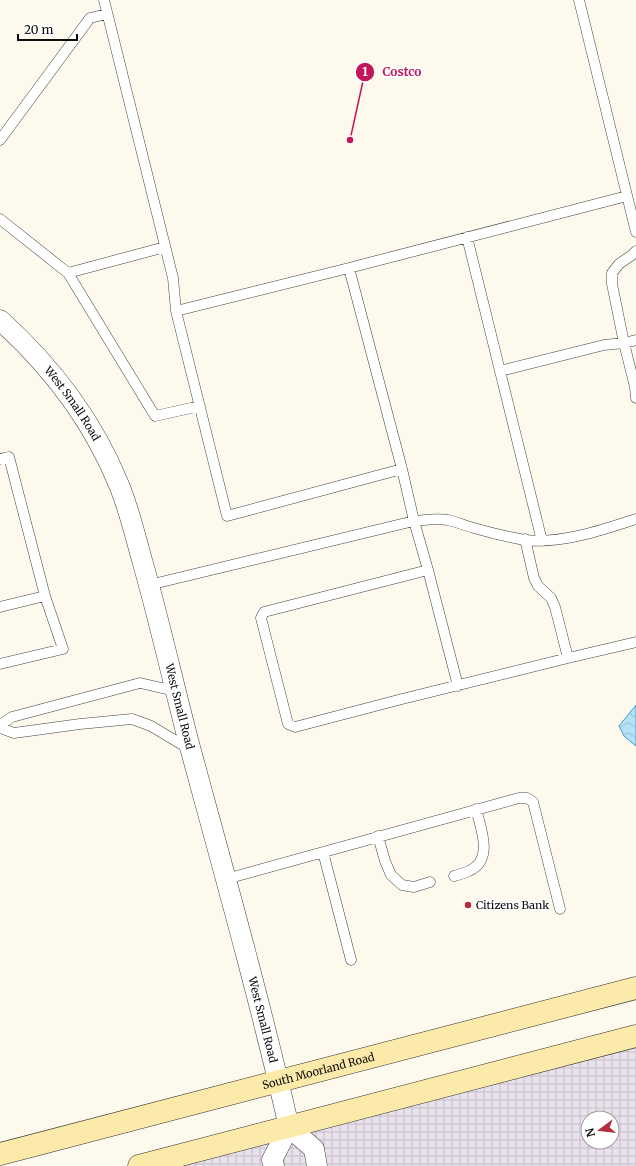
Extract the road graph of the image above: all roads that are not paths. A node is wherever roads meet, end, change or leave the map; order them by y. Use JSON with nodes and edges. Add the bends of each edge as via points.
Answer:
{"nodes":[{"id":1,"x":104,"y":0,"type":"edge"},
{"id":2,"x":579,"y":0,"type":"edge"},
{"id":3,"x":107,"y":14,"type":"junction"},
{"id":4,"x":0,"y":140,"type":"edge"},
{"id":5,"x":627,"y":196,"type":"junction"},
{"id":6,"x":0,"y":219,"type":"edge"},
{"id":7,"x":636,"y":232,"type":"edge"},
{"id":8,"x":467,"y":237,"type":"junction"},
{"id":9,"x":166,"y":247,"type":"junction"},
{"id":10,"x":636,"y":251,"type":"edge"},
{"id":11,"x":349,"y":268,"type":"junction"},
{"id":12,"x":68,"y":273,"type":"junction"},
{"id":13,"x":176,"y":311,"type":"junction"},
{"id":14,"x":0,"y":320,"type":"edge"},
{"id":15,"x":636,"y":340,"type":"edge"},
{"id":16,"x":624,"y":343,"type":"junction"},
{"id":17,"x":500,"y":371,"type":"junction"},
{"id":18,"x":636,"y":398,"type":"edge"},
{"id":19,"x":200,"y":406,"type":"junction"},
{"id":20,"x":0,"y":459,"type":"edge"},
{"id":21,"x":402,"y":469,"type":"junction"},
{"id":22,"x":636,"y":519,"type":"edge"},
{"id":23,"x":414,"y":521,"type":"junction"},
{"id":24,"x":525,"y":540,"type":"junction"},
{"id":25,"x":542,"y":541,"type":"junction"},
{"id":26,"x":428,"y":570,"type":"junction"},
{"id":27,"x":149,"y":585,"type":"junction"},
{"id":28,"x":45,"y":596,"type":"junction"},
{"id":29,"x":0,"y":607,"type":"edge"},
{"id":30,"x":636,"y":642,"type":"edge"},
{"id":31,"x":568,"y":658,"type":"junction"},
{"id":32,"x":0,"y":664,"type":"edge"},
{"id":33,"x":458,"y":686,"type":"junction"},
{"id":34,"x":175,"y":691,"type":"junction"},
{"id":35,"x":0,"y":726,"type":"edge"},
{"id":36,"x":191,"y":750,"type":"junction"},
{"id":37,"x":476,"y":809,"type":"junction"},
{"id":38,"x":378,"y":836,"type":"junction"},
{"id":39,"x":323,"y":852,"type":"junction"},
{"id":40,"x":454,"y":876,"type":"dead end"},
{"id":41,"x":226,"y":879,"type":"junction"},
{"id":42,"x":430,"y":882,"type":"dead end"},
{"id":43,"x":560,"y":909,"type":"dead end"},
{"id":44,"x":351,"y":960,"type":"dead end"},
{"id":45,"x":636,"y":988,"type":"edge"},
{"id":46,"x":636,"y":1036,"type":"edge"},
{"id":47,"x":278,"y":1081,"type":"junction"},
{"id":48,"x":289,"y":1127,"type":"junction"},
{"id":49,"x":0,"y":1154,"type":"edge"},
{"id":50,"x":139,"y":1166,"type":"edge"},
{"id":51,"x":274,"y":1166,"type":"edge"},
{"id":52,"x":317,"y":1166,"type":"edge"}],
"edges":[{"from":1,"to":3,"type":"lane"},
{"from":2,"to":5,"type":"lane"},
{"from":3,"to":4,"type":"lane","via":[[90,18]]},
{"from":3,"to":9,"type":"lane"},
{"from":5,"to":7,"type":"lane"},
{"from":5,"to":8,"type":"lane"},
{"from":6,"to":12,"type":"lane"},
{"from":8,"to":11,"type":"lane"},
{"from":8,"to":17,"type":"lane"},
{"from":9,"to":12,"type":"lane"},
{"from":9,"to":13,"type":"lane","via":[[173,278]]},
{"from":10,"to":16,"type":"lane","via":[[612,273]]},
{"from":11,"to":13,"type":"lane"},
{"from":11,"to":21,"type":"lane"},
{"from":12,"to":19,"type":"lane","via":[[154,416]]},
{"from":13,"to":19,"type":"lane"},
{"from":14,"to":27,"type":"street","name":"West Small Road","via":[[55,377],[100,445],[125,500]]},
{"from":15,"to":16,"type":"lane"},
{"from":16,"to":17,"type":"lane","via":[[604,345]]},
{"from":16,"to":18,"type":"lane"},
{"from":17,"to":25,"type":"lane"},
{"from":19,"to":21,"type":"lane","via":[[227,516]]},
{"from":20,"to":28,"type":"lane","via":[[9,457]]},
{"from":21,"to":23,"type":"lane"},
{"from":22,"to":25,"type":"lane","via":[[574,536]]},
{"from":23,"to":24,"type":"lane","via":[[448,520]]},
{"from":23,"to":26,"type":"lane"},
{"from":23,"to":27,"type":"lane"},
{"from":24,"to":25,"type":"lane"},
{"from":24,"to":31,"type":"lane","via":[[534,578],[538,586],[551,598],[555,607]]},
{"from":26,"to":33,"type":"lane"},
{"from":26,"to":33,"type":"lane","via":[[264,612],[261,618],[286,717],[288,724],[295,727]]},
{"from":27,"to":34,"type":"street","name":"West Small Road"},
{"from":28,"to":29,"type":"lane"},
{"from":28,"to":32,"type":"lane","via":[[63,649]]},
{"from":30,"to":31,"type":"lane"},
{"from":31,"to":33,"type":"lane"},
{"from":34,"to":35,"type":"lane","via":[[140,683],[12,717]]},
{"from":34,"to":36,"type":"street","name":"West Small Road"},
{"from":35,"to":36,"type":"lane","via":[[14,732],[132,719],[151,726]]},
{"from":36,"to":41,"type":"street","name":"West Small Road"},
{"from":37,"to":38,"type":"lane"},
{"from":37,"to":40,"type":"lane","via":[[485,849],[480,863],[470,871]]},
{"from":37,"to":43,"type":"lane","via":[[519,798],[527,798],[533,802]]},
{"from":38,"to":39,"type":"lane"},
{"from":38,"to":42,"type":"lane","via":[[391,876],[402,885],[414,887]]},
{"from":39,"to":41,"type":"lane"},
{"from":39,"to":44,"type":"lane"},
{"from":41,"to":47,"type":"street","name":"West Small Road"},
{"from":45,"to":47,"type":"main road","name":"South Moorland Road"},
{"from":46,"to":48,"type":"main road"},
{"from":47,"to":48,"type":"street","name":"West Small Road"},
{"from":47,"to":49,"type":"main road","name":"South Moorland Road"},
{"from":48,"to":50,"type":"main road"},
{"from":48,"to":51,"type":"street","via":[[272,1160]]},
{"from":48,"to":52,"type":"street","via":[[314,1149]]}]}
